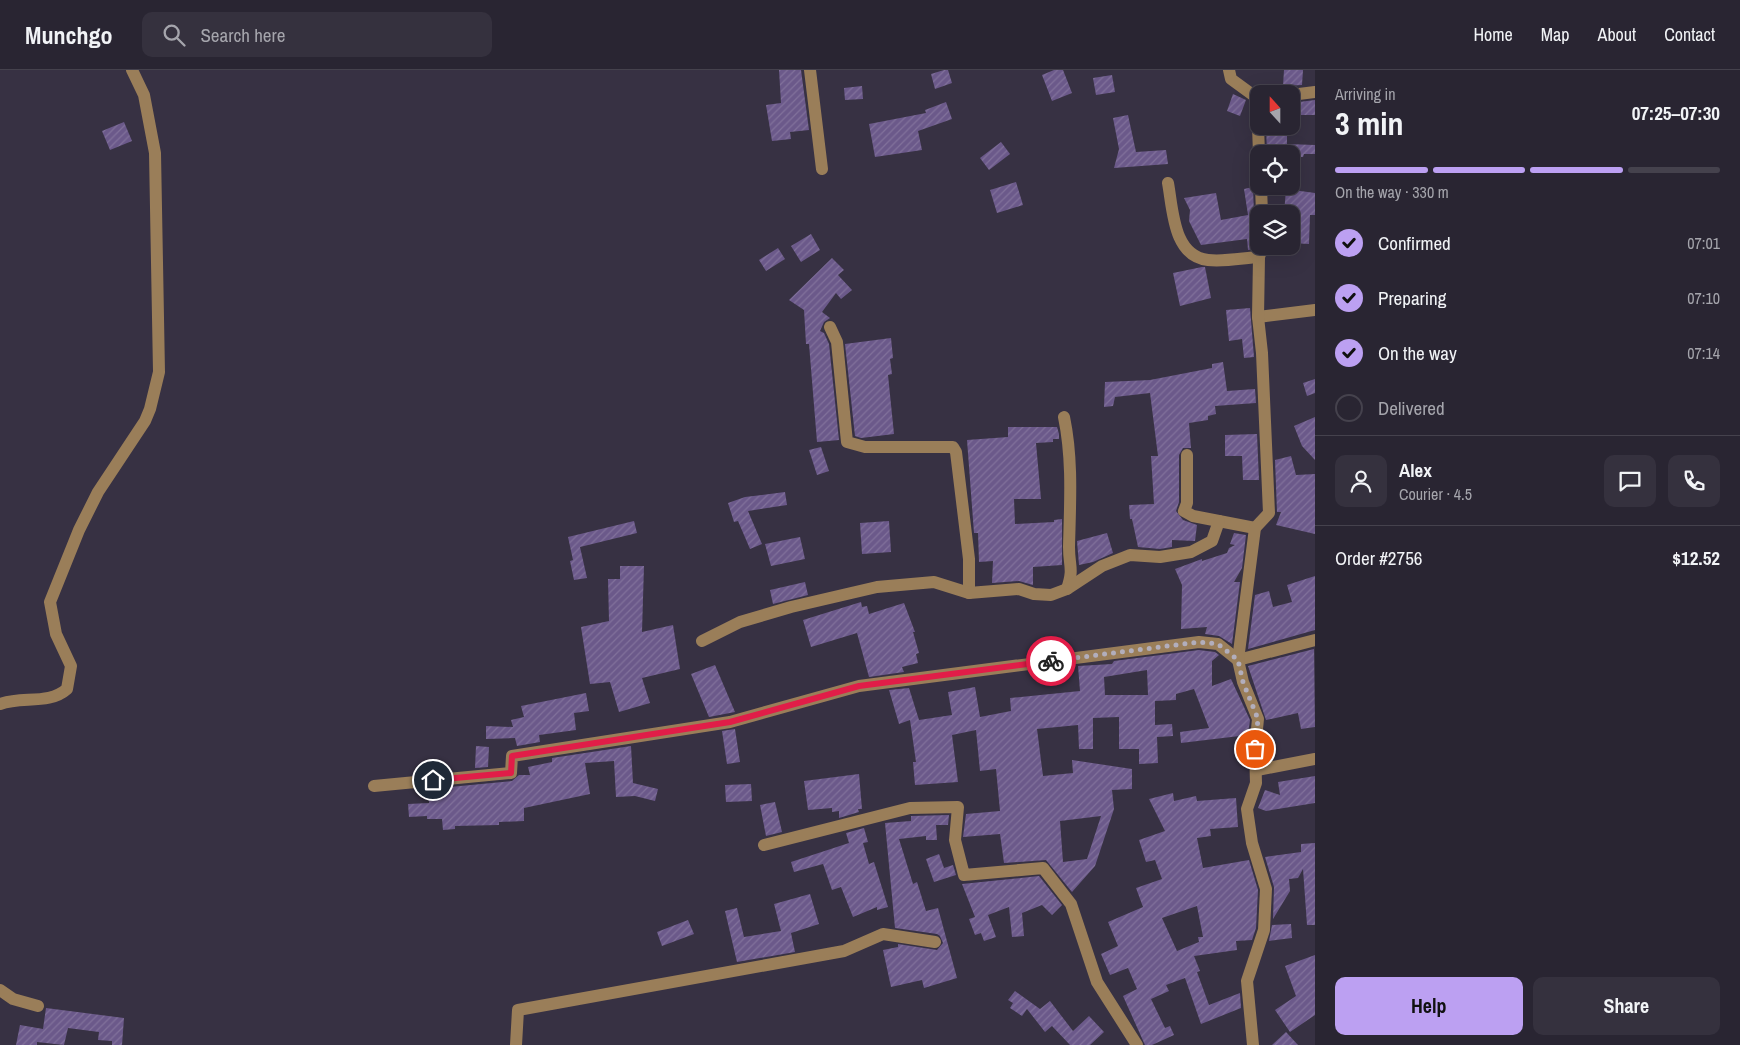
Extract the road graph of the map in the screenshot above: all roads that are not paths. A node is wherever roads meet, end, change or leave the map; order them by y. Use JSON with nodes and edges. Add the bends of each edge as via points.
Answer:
{"nodes":[{"id":1,"x":132,"y":70,"type":"edge"},
{"id":2,"x":810,"y":70,"type":"edge"},
{"id":3,"x":1229,"y":70,"type":"edge"},
{"id":4,"x":1250,"y":92,"type":"edge"},
{"id":5,"x":1315,"y":92,"type":"edge"},
{"id":6,"x":1300,"y":94,"type":"edge"},
{"id":7,"x":822,"y":169,"type":"dead end"},
{"id":8,"x":1168,"y":183,"type":"dead end"},
{"id":9,"x":1250,"y":254,"type":"edge"},
{"id":10,"x":1261,"y":255,"type":"edge"},
{"id":11,"x":1315,"y":310,"type":"edge"},
{"id":12,"x":1258,"y":317,"type":"junction"},
{"id":13,"x":830,"y":327,"type":"dead end"},
{"id":14,"x":1064,"y":417,"type":"dead end"},
{"id":15,"x":1188,"y":455,"type":"dead end"},
{"id":16,"x":1218,"y":521,"type":"junction"},
{"id":17,"x":1255,"y":528,"type":"junction"},
{"id":18,"x":1068,"y":589,"type":"junction"},
{"id":19,"x":969,"y":593,"type":"junction"},
{"id":20,"x":1315,"y":640,"type":"edge"},
{"id":21,"x":702,"y":641,"type":"dead end"},
{"id":22,"x":1238,"y":660,"type":"junction"},
{"id":23,"x":0,"y":704,"type":"edge"},
{"id":24,"x":1315,"y":760,"type":"edge"},
{"id":25,"x":1257,"y":770,"type":"junction"},
{"id":26,"x":374,"y":786,"type":"dead end"},
{"id":27,"x":764,"y":844,"type":"dead end"},
{"id":28,"x":936,"y":942,"type":"dead end"},
{"id":29,"x":0,"y":990,"type":"edge"},
{"id":30,"x":38,"y":1006,"type":"dead end"},
{"id":31,"x":516,"y":1045,"type":"edge"},
{"id":32,"x":1137,"y":1045,"type":"edge"},
{"id":33,"x":1253,"y":1045,"type":"edge"}],
"edges":[{"from":1,"to":23,"type":"street","via":[[144,95],[155,153],[159,372],[145,421],[98,492],[50,602],[56,634],[71,666],[68,690],[53,698]]},
{"from":2,"to":7,"type":"street"},
{"from":3,"to":4,"type":"street","via":[[1231,79]]},
{"from":5,"to":6,"type":"street"},
{"from":8,"to":9,"type":"street","via":[[1176,229],[1186,249],[1195,257],[1208,260]]},
{"from":10,"to":12,"type":"street"},
{"from":11,"to":12,"type":"street"},
{"from":12,"to":17,"type":"street","via":[[1269,513]]},
{"from":13,"to":19,"type":"street","via":[[837,342],[847,442],[865,447],[953,447],[956,452],[969,559]]},
{"from":14,"to":18,"type":"street","via":[[1068,436],[1071,513],[1069,550],[1072,572]]},
{"from":15,"to":16,"type":"street","via":[[1184,511],[1192,516]]},
{"from":16,"to":17,"type":"street"},
{"from":16,"to":18,"type":"street","via":[[1212,541],[1192,552],[1160,557],[1130,555],[1102,566]]},
{"from":17,"to":22,"type":"street"},
{"from":18,"to":19,"type":"street","via":[[1051,595],[1019,589]]},
{"from":19,"to":21,"type":"street","via":[[934,582],[878,587],[740,622]]},
{"from":20,"to":22,"type":"street"},
{"from":22,"to":25,"type":"street","via":[[1258,719]]},
{"from":22,"to":26,"type":"street","via":[[1218,644],[1199,642],[859,686],[730,722],[512,756],[511,773]]},
{"from":24,"to":25,"type":"street"},
{"from":25,"to":33,"type":"street","via":[[1247,809],[1252,843],[1266,889],[1264,930],[1247,980]]},
{"from":27,"to":32,"type":"street","via":[[910,808],[958,807],[955,840],[964,875],[1042,868],[1071,904],[1096,982]]},
{"from":28,"to":31,"type":"street","via":[[883,934],[844,951],[518,1010]]},
{"from":29,"to":30,"type":"street"}]}
